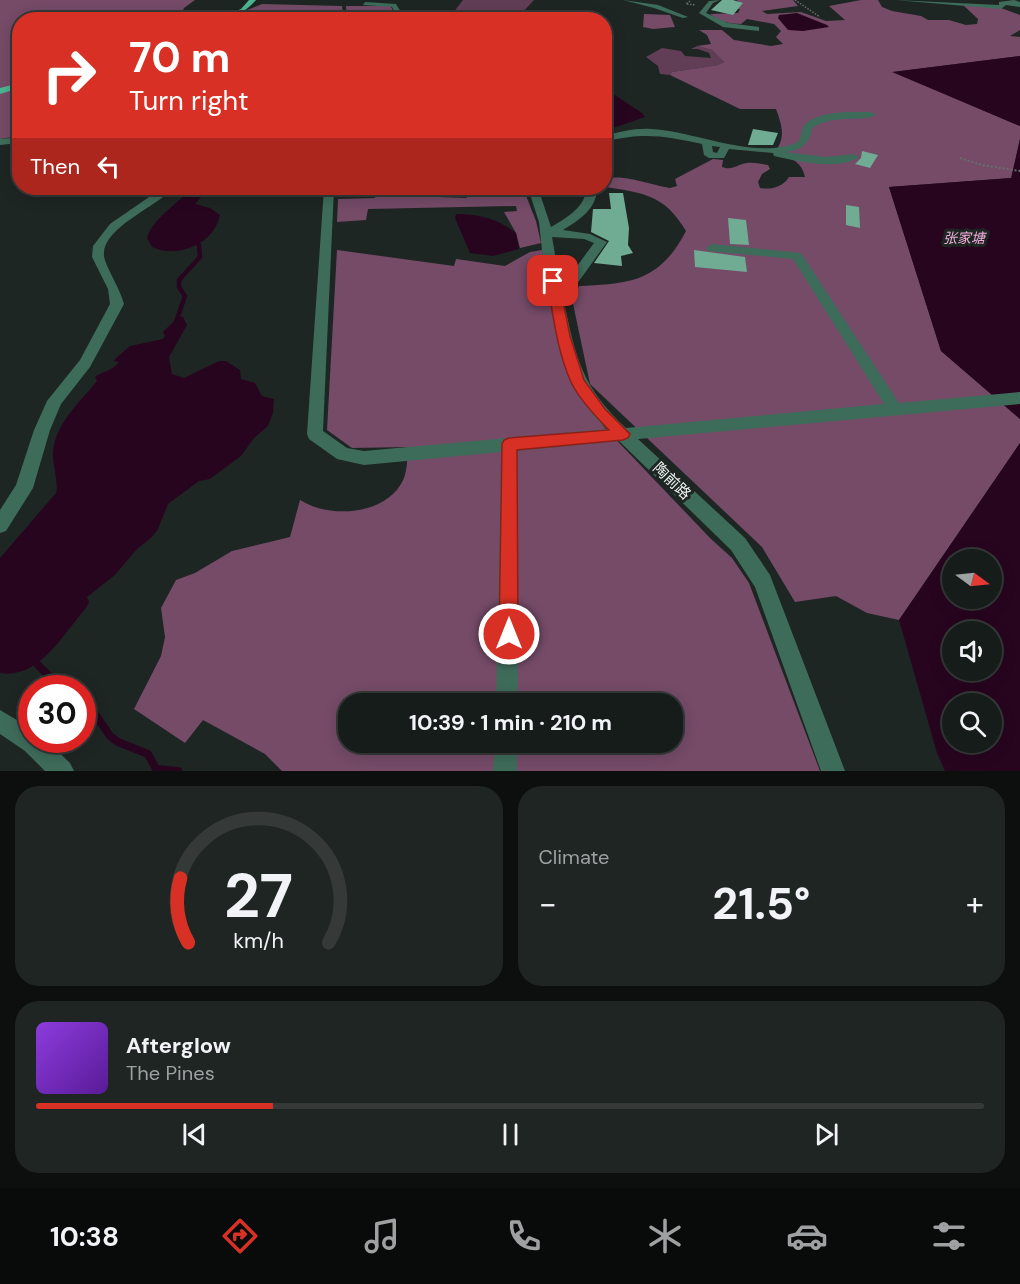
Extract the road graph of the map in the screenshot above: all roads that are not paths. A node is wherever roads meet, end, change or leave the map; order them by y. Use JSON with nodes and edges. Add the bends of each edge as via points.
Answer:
{"nodes":[{"id":1,"x":254,"y":0,"type":"edge"},
{"id":2,"x":626,"y":0,"type":"edge"},
{"id":3,"x":717,"y":0,"type":"edge"},
{"id":4,"x":898,"y":0,"type":"edge"},
{"id":5,"x":368,"y":1,"type":"edge"},
{"id":6,"x":1020,"y":5,"type":"edge"},
{"id":7,"x":236,"y":12,"type":"edge"},
{"id":8,"x":399,"y":12,"type":"edge"},
{"id":9,"x":674,"y":13,"type":"junction"},
{"id":10,"x":704,"y":15,"type":"junction"},
{"id":11,"x":674,"y":22,"type":"dead end"},
{"id":12,"x":756,"y":29,"type":"dead end"},
{"id":13,"x":871,"y":115,"type":"dead end"},
{"id":14,"x":612,"y":140,"type":"edge"},
{"id":15,"x":763,"y":151,"type":"junction"},
{"id":16,"x":855,"y":157,"type":"dead end"},
{"id":17,"x":161,"y":195,"type":"edge"},
{"id":18,"x":329,"y":195,"type":"edge"},
{"id":19,"x":535,"y":195,"type":"edge"},
{"id":20,"x":592,"y":195,"type":"edge"},
{"id":21,"x":549,"y":234,"type":"junction"},
{"id":22,"x":712,"y":248,"type":"dead end"},
{"id":23,"x":557,"y":302,"type":"junction"},
{"id":24,"x":1020,"y":398,"type":"edge"},
{"id":25,"x":896,"y":410,"type":"junction"},
{"id":26,"x":623,"y":434,"type":"junction"},
{"id":27,"x":509,"y":444,"type":"junction"},
{"id":28,"x":0,"y":525,"type":"edge"},
{"id":29,"x":507,"y":693,"type":"edge"},
{"id":30,"x":0,"y":721,"type":"edge"},
{"id":31,"x":506,"y":753,"type":"edge"},
{"id":32,"x":62,"y":771,"type":"edge"},
{"id":33,"x":505,"y":771,"type":"edge"},
{"id":34,"x":832,"y":771,"type":"edge"}],
"edges":[{"from":1,"to":7,"type":"main road"},
{"from":2,"to":9,"type":"street"},
{"from":3,"to":10,"type":"street","via":[[706,7]]},
{"from":4,"to":6,"type":"street"},
{"from":5,"to":8,"type":"street","via":[[394,5]]},
{"from":9,"to":10,"type":"street","via":[[685,17]]},
{"from":9,"to":11,"type":"street"},
{"from":10,"to":12,"type":"street","via":[[726,25]]},
{"from":13,"to":15,"type":"street","via":[[845,114],[818,120],[808,127],[800,145]]},
{"from":14,"to":15,"type":"street","via":[[625,133],[653,132],[706,141],[709,155],[720,156],[726,145]]},
{"from":15,"to":16,"type":"street","via":[[825,160]]},
{"from":17,"to":28,"type":"street","via":[[111,229],[103,239],[98,257],[117,304],[85,363],[55,400],[24,488]]},
{"from":18,"to":27,"type":"street","via":[[315,434],[343,454],[364,458]]},
{"from":19,"to":21,"type":"street","name":"陶前路"},
{"from":20,"to":21,"type":"street","via":[[583,209]]},
{"from":21,"to":23,"type":"street","name":"陶前路"},
{"from":21,"to":23,"type":"street","via":[[586,236],[601,242]]},
{"from":22,"to":25,"type":"street","via":[[797,256]]},
{"from":23,"to":26,"type":"street","name":"陶前路","via":[[578,381],[600,412]]},
{"from":24,"to":25,"type":"street"},
{"from":25,"to":26,"type":"street"},
{"from":26,"to":27,"type":"street"},
{"from":26,"to":34,"type":"street","name":"陶前路","via":[[738,544],[763,582]]},
{"from":27,"to":29,"type":"street"},
{"from":30,"to":32,"type":"street","via":[[33,743]]},
{"from":31,"to":33,"type":"street"}]}
